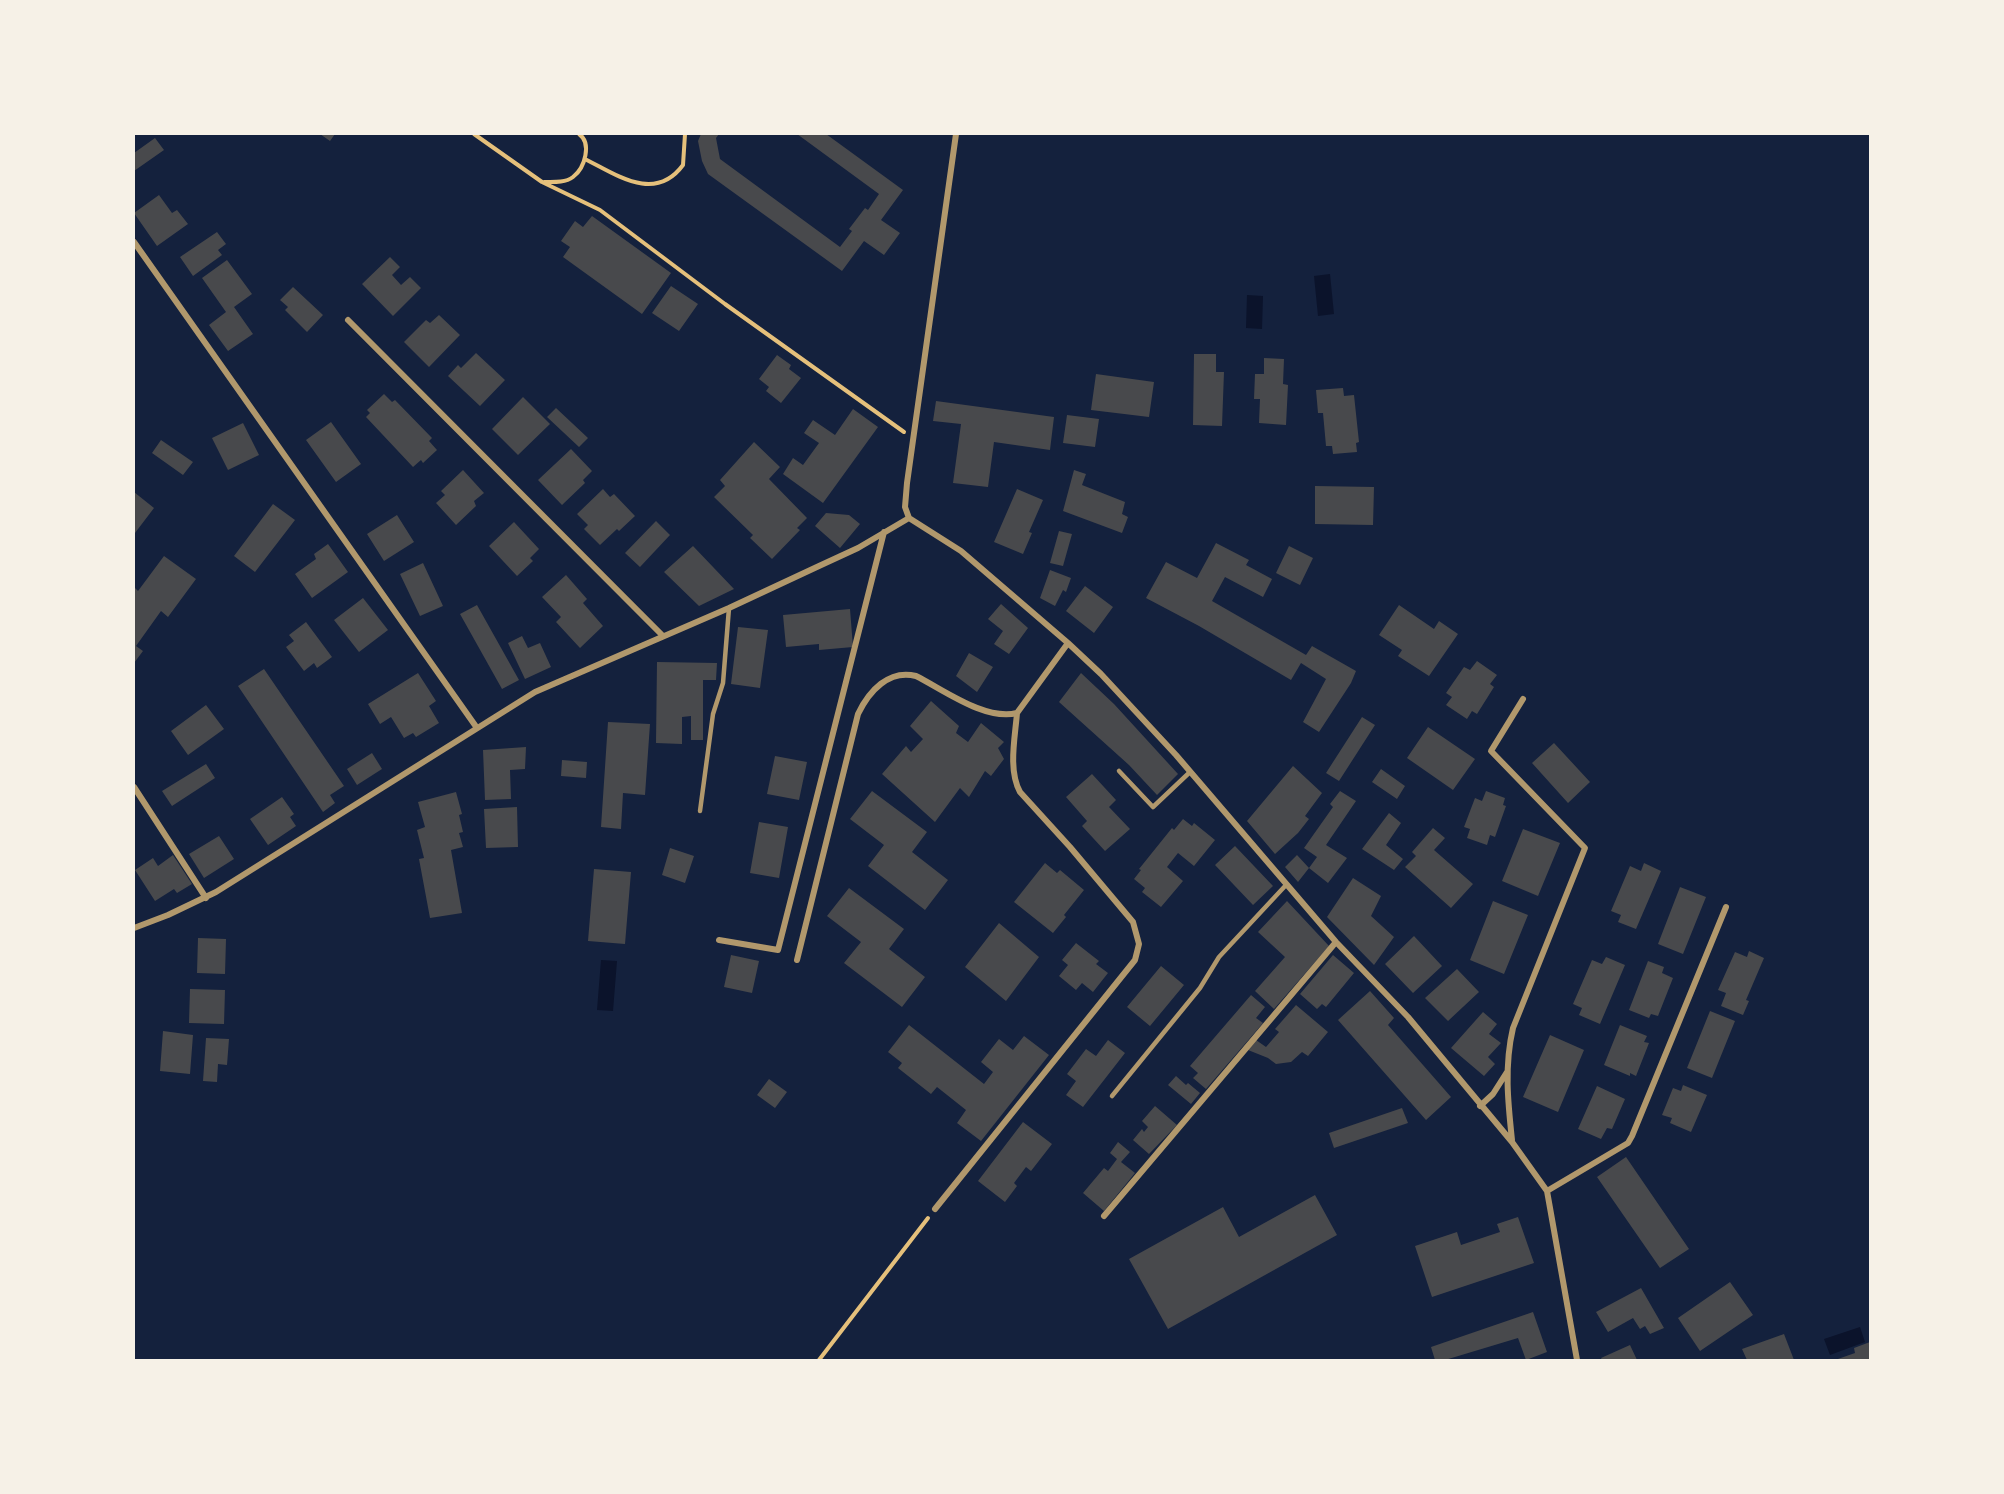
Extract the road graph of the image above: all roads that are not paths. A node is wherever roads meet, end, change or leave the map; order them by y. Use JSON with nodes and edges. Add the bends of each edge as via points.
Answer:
{"nodes":[{"id":1,"x":956,"y":134,"type":"edge"},
{"id":2,"x":134,"y":242,"type":"edge"},
{"id":3,"x":348,"y":320,"type":"dead end"},
{"id":4,"x":909,"y":518,"type":"junction"},
{"id":5,"x":884,"y":531,"type":"junction"},
{"id":6,"x":729,"y":608,"type":"junction"},
{"id":7,"x":663,"y":636,"type":"junction"},
{"id":8,"x":1068,"y":643,"type":"junction"},
{"id":9,"x":1523,"y":699,"type":"dead end"},
{"id":10,"x":1017,"y":713,"type":"junction"},
{"id":11,"x":477,"y":729,"type":"junction"},
{"id":12,"x":1119,"y":771,"type":"dead end"},
{"id":13,"x":1191,"y":772,"type":"junction"},
{"id":14,"x":134,"y":787,"type":"edge"},
{"id":15,"x":700,"y":810,"type":"dead end"},
{"id":16,"x":1286,"y":885,"type":"junction"},
{"id":17,"x":206,"y":897,"type":"junction"},
{"id":18,"x":1726,"y":907,"type":"dead end"},
{"id":19,"x":134,"y":928,"type":"edge"},
{"id":20,"x":719,"y":940,"type":"dead end"},
{"id":21,"x":1336,"y":942,"type":"junction"},
{"id":22,"x":796,"y":960,"type":"dead end"},
{"id":23,"x":1507,"y":1072,"type":"junction"},
{"id":24,"x":1112,"y":1096,"type":"dead end"},
{"id":25,"x":1480,"y":1106,"type":"junction"},
{"id":26,"x":1512,"y":1142,"type":"junction"},
{"id":27,"x":1547,"y":1191,"type":"junction"},
{"id":28,"x":935,"y":1209,"type":"road end"},
{"id":29,"x":1104,"y":1216,"type":"dead end"},
{"id":30,"x":1577,"y":1360,"type":"edge"}],
"edges":[{"from":1,"to":4,"type":"street","via":[[907,483],[905,507]]},
{"from":2,"to":11,"type":"street"},
{"from":3,"to":7,"type":"street"},
{"from":4,"to":5,"type":"street"},
{"from":4,"to":8,"type":"street","via":[[961,551]]},
{"from":5,"to":6,"type":"street","via":[[858,548]]},
{"from":5,"to":20,"type":"street","via":[[778,950]]},
{"from":6,"to":7,"type":"street"},
{"from":6,"to":15,"type":"lane","via":[[723,683],[713,714]]},
{"from":7,"to":11,"type":"street","via":[[535,692]]},
{"from":8,"to":10,"type":"street"},
{"from":8,"to":13,"type":"street"},
{"from":9,"to":23,"type":"street","via":[[1491,751],[1585,848],[1513,1028]]},
{"from":10,"to":22,"type":"street","via":[[982,711],[908,674],[892,677],[875,689],[858,714]]},
{"from":10,"to":28,"type":"street","via":[[1014,772],[1020,792],[1128,916],[1138,934],[1139,949],[1135,960]]},
{"from":11,"to":17,"type":"street"},
{"from":12,"to":13,"type":"lane","via":[[1153,807]]},
{"from":13,"to":16,"type":"street"},
{"from":14,"to":17,"type":"street"},
{"from":16,"to":21,"type":"street"},
{"from":16,"to":24,"type":"lane","via":[[1219,957],[1200,988]]},
{"from":17,"to":19,"type":"street"},
{"from":18,"to":27,"type":"street","via":[[1628,1143]]},
{"from":21,"to":25,"type":"street","via":[[1407,1017]]},
{"from":21,"to":29,"type":"street"},
{"from":23,"to":25,"type":"street","via":[[1494,1094]]},
{"from":23,"to":26,"type":"street"},
{"from":25,"to":26,"type":"street"},
{"from":26,"to":27,"type":"street"},
{"from":27,"to":30,"type":"street"}]}
